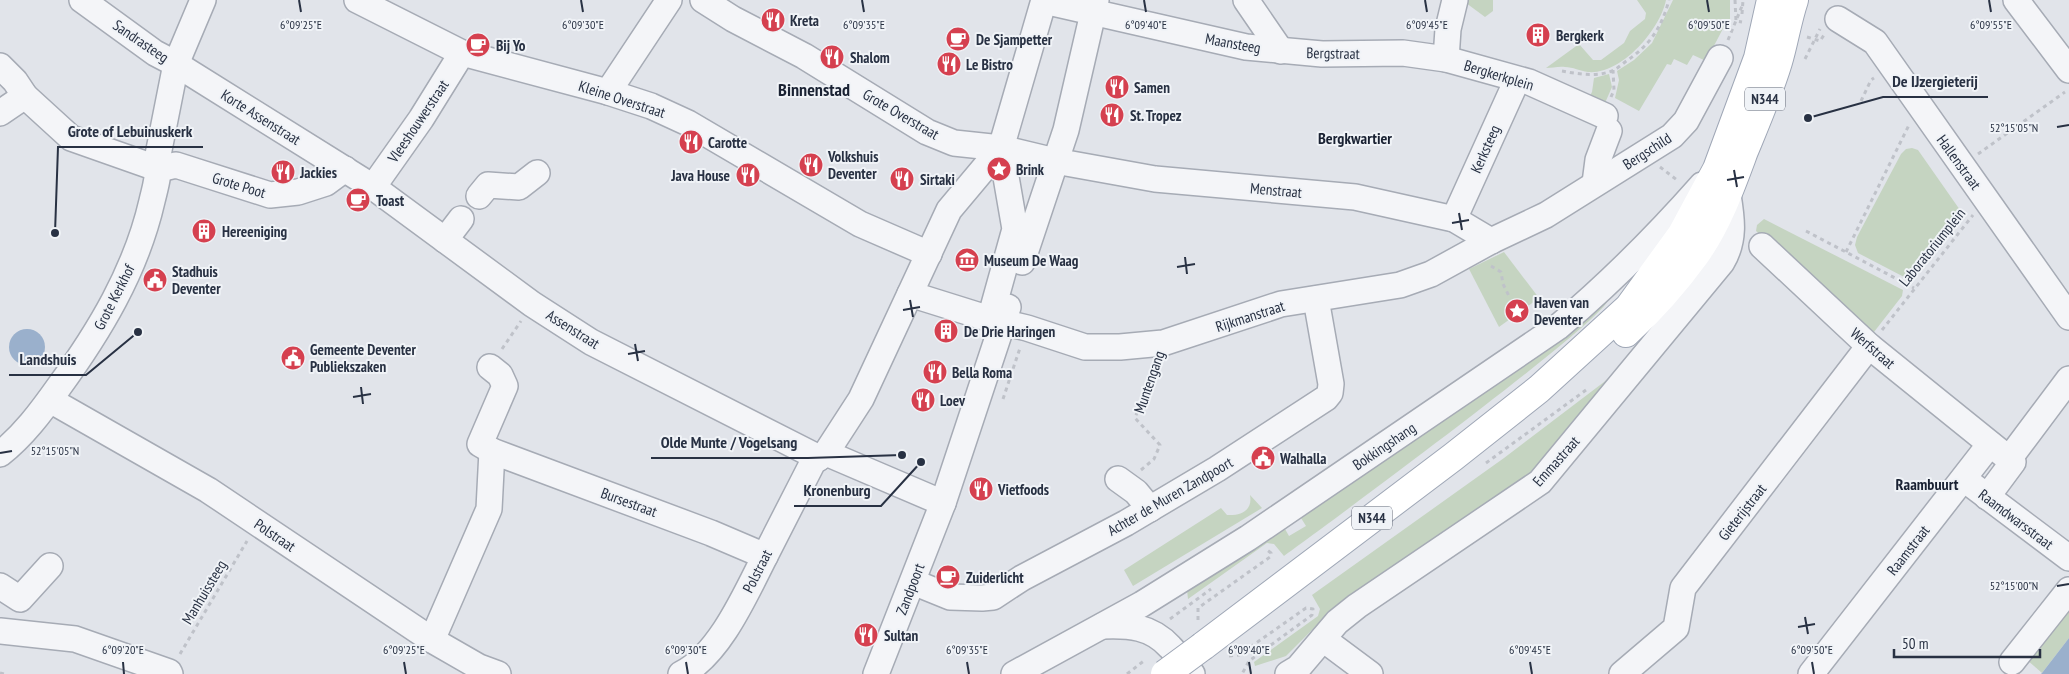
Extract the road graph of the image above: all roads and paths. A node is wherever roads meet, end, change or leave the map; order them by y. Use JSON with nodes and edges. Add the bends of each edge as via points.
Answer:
{"nodes":[{"id":1,"x":82,"y":0,"type":"edge"},
{"id":2,"x":203,"y":0,"type":"edge"},
{"id":3,"x":357,"y":0,"type":"edge"},
{"id":4,"x":669,"y":0,"type":"edge"},
{"id":5,"x":703,"y":0,"type":"edge"},
{"id":6,"x":1044,"y":0,"type":"edge"},
{"id":7,"x":1246,"y":0,"type":"edge"},
{"id":8,"x":1455,"y":0,"type":"edge"},
{"id":9,"x":1669,"y":0,"type":"edge"},
{"id":10,"x":1771,"y":0,"type":"edge"},
{"id":11,"x":1794,"y":0,"type":"edge"},
{"id":12,"x":2016,"y":0,"type":"edge"},
{"id":13,"x":1743,"y":2,"type":"edge"},
{"id":14,"x":1095,"y":6,"type":"edge"},
{"id":15,"x":396,"y":9,"type":"edge"},
{"id":16,"x":1838,"y":19,"type":"dead end"},
{"id":17,"x":1281,"y":51,"type":"junction"},
{"id":18,"x":462,"y":53,"type":"junction"},
{"id":19,"x":1446,"y":58,"type":"junction"},
{"id":20,"x":1720,"y":58,"type":"joint"},
{"id":21,"x":176,"y":64,"type":"junction"},
{"id":22,"x":0,"y":66,"type":"edge"},
{"id":23,"x":1523,"y":81,"type":"junction"},
{"id":24,"x":2067,"y":81,"type":"edge"},
{"id":25,"x":608,"y":92,"type":"junction"},
{"id":26,"x":25,"y":96,"type":"junction"},
{"id":27,"x":1918,"y":105,"type":"junction"},
{"id":28,"x":0,"y":113,"type":"edge"},
{"id":29,"x":1001,"y":148,"type":"junction"},
{"id":30,"x":1982,"y":151,"type":"dead end"},
{"id":31,"x":1051,"y":155,"type":"junction"},
{"id":32,"x":1644,"y":155,"type":"junction"},
{"id":33,"x":159,"y":169,"type":"junction"},
{"id":34,"x":345,"y":169,"type":"junction"},
{"id":35,"x":1717,"y":169,"type":"junction"},
{"id":36,"x":537,"y":173,"type":"dead end"},
{"id":37,"x":1681,"y":183,"type":"dead end"},
{"id":38,"x":1595,"y":184,"type":"junction"},
{"id":39,"x":373,"y":188,"type":"junction"},
{"id":40,"x":479,"y":196,"type":"dead end"},
{"id":41,"x":1986,"y":199,"type":"junction"},
{"id":42,"x":461,"y":219,"type":"dead end"},
{"id":43,"x":1454,"y":219,"type":"junction"},
{"id":44,"x":1806,"y":231,"type":"dead end"},
{"id":45,"x":1722,"y":232,"type":"junction"},
{"id":46,"x":1682,"y":234,"type":"junction"},
{"id":47,"x":445,"y":240,"type":"junction"},
{"id":48,"x":1491,"y":241,"type":"junction"},
{"id":49,"x":1762,"y":246,"type":"dead end"},
{"id":50,"x":1846,"y":252,"type":"junction"},
{"id":51,"x":928,"y":254,"type":"junction"},
{"id":52,"x":1622,"y":266,"type":"junction"},
{"id":53,"x":1654,"y":274,"type":"junction"},
{"id":54,"x":1504,"y":287,"type":"dead end"},
{"id":55,"x":1914,"y":288,"type":"junction"},
{"id":56,"x":910,"y":294,"type":"junction"},
{"id":57,"x":1510,"y":298,"type":"dead end"},
{"id":58,"x":1316,"y":299,"type":"junction"},
{"id":59,"x":1660,"y":300,"type":"junction"},
{"id":60,"x":532,"y":304,"type":"junction"},
{"id":61,"x":1897,"y":310,"type":"dead end"},
{"id":62,"x":2069,"y":317,"type":"edge"},
{"id":63,"x":997,"y":320,"type":"junction"},
{"id":64,"x":1163,"y":343,"type":"junction"},
{"id":65,"x":1869,"y":346,"type":"junction"},
{"id":66,"x":490,"y":367,"type":"joint"},
{"id":67,"x":2069,"y":379,"type":"edge"},
{"id":68,"x":1539,"y":389,"type":"junction"},
{"id":69,"x":50,"y":400,"type":"junction"},
{"id":70,"x":492,"y":451,"type":"junction"},
{"id":71,"x":1999,"y":451,"type":"junction"},
{"id":72,"x":0,"y":454,"type":"edge"},
{"id":73,"x":823,"y":456,"type":"junction"},
{"id":74,"x":1964,"y":479,"type":"junction"},
{"id":75,"x":1134,"y":493,"type":"junction"},
{"id":76,"x":1987,"y":497,"type":"junction"},
{"id":77,"x":943,"y":503,"type":"junction"},
{"id":78,"x":258,"y":524,"type":"junction"},
{"id":79,"x":1264,"y":550,"type":"dead end"},
{"id":80,"x":765,"y":556,"type":"junction"},
{"id":81,"x":2069,"y":558,"type":"edge"},
{"id":82,"x":50,"y":566,"type":"dead end"},
{"id":83,"x":913,"y":582,"type":"junction"},
{"id":84,"x":1219,"y":584,"type":"dead end"},
{"id":85,"x":0,"y":586,"type":"edge"},
{"id":86,"x":2069,"y":590,"type":"edge"},
{"id":87,"x":1142,"y":604,"type":"junction"},
{"id":88,"x":1165,"y":622,"type":"junction"},
{"id":89,"x":1102,"y":626,"type":"junction"},
{"id":90,"x":0,"y":631,"type":"edge"},
{"id":91,"x":1323,"y":639,"type":"junction"},
{"id":92,"x":432,"y":640,"type":"junction"},
{"id":93,"x":1208,"y":642,"type":"junction"},
{"id":94,"x":2012,"y":662,"type":"dead end"},
{"id":95,"x":169,"y":673,"type":"edge"},
{"id":96,"x":498,"y":674,"type":"edge"},
{"id":97,"x":681,"y":674,"type":"edge"},
{"id":98,"x":876,"y":674,"type":"edge"},
{"id":99,"x":1014,"y":674,"type":"edge"},
{"id":100,"x":1165,"y":674,"type":"edge"},
{"id":101,"x":1192,"y":674,"type":"edge"},
{"id":102,"x":1201,"y":674,"type":"edge"},
{"id":103,"x":1242,"y":674,"type":"edge"},
{"id":104,"x":1288,"y":674,"type":"edge"},
{"id":105,"x":1370,"y":674,"type":"edge"},
{"id":106,"x":1622,"y":674,"type":"edge"},
{"id":107,"x":1811,"y":674,"type":"edge"}],
"edges":[{"from":1,"to":21,"type":"street","name":"Sandrasteeg","via":[[155,53]]},
{"from":2,"to":21,"type":"street","name":"Grote Kerkhof"},
{"from":3,"to":15,"type":"street","name":"Kleine Overstraat"},
{"from":4,"to":25,"type":"street"},
{"from":5,"to":29,"type":"street","name":"Grote Overstraat","via":[[804,56],[927,132],[954,143]]},
{"from":6,"to":14,"type":"street"},
{"from":6,"to":29,"type":"street"},
{"from":7,"to":17,"type":"street"},
{"from":8,"to":19,"type":"street","name":"Bergkerkplein"},
{"from":9,"to":23,"type":"path","via":[[1653,38],[1613,70],[1594,74],[1559,71]]},
{"from":10,"to":35,"type":"main road","name":"Emmastraat","number":"N344","via":[[1758,58]]},
{"from":11,"to":45,"type":"main road","name":"Emmastraat","number":"N344","via":[[1778,62],[1728,195]]},
{"from":12,"to":24,"type":"street"},
{"from":13,"to":20,"type":"path"},
{"from":14,"to":17,"type":"street","name":"Maansteeg","via":[[1126,20],[1246,47]]},
{"from":14,"to":31,"type":"street","via":[[1066,130]]},
{"from":15,"to":18,"type":"street","name":"Kleine Overstraat"},
{"from":16,"to":27,"type":"street","name":"Hallenstraat","via":[[1875,42]]},
{"from":17,"to":19,"type":"street","name":"Bergstraat","via":[[1403,53]]},
{"from":18,"to":25,"type":"street","name":"Kleine Overstraat"},
{"from":18,"to":39,"type":"street","name":"Vleeshouwerstraat","via":[[421,120]]},
{"from":19,"to":23,"type":"street","name":"Bergkerkplein"},
{"from":20,"to":32,"type":"street","name":"Bergschild","via":[[1686,121],[1672,136]]},
{"from":21,"to":33,"type":"street","name":"Grote Kerkhof","via":[[157,160]]},
{"from":21,"to":34,"type":"street","name":"Korte Assenstraat"},
{"from":22,"to":26,"type":"street"},
{"from":23,"to":38,"type":"street","name":"Bergkerkplein","via":[[1607,124]]},
{"from":23,"to":43,"type":"street","name":"Kerksteeg"},
{"from":24,"to":30,"type":"path","name":"Hallenstraat"},
{"from":25,"to":51,"type":"street","name":"Kleine Overstraat","via":[[688,123],[860,224]]},
{"from":26,"to":28,"type":"street"},
{"from":26,"to":33,"type":"street","via":[[71,138]]},
{"from":27,"to":41,"type":"street","name":"Hallenstraat"},
{"from":27,"to":50,"type":"path"},
{"from":29,"to":31,"type":"street"},
{"from":29,"to":51,"type":"street","via":[[949,210]]},
{"from":29,"to":63,"type":"street","via":[[1015,229]]},
{"from":31,"to":43,"type":"street","name":"Menstraat","via":[[1155,179],[1355,197]]},
{"from":31,"to":63,"type":"street"},
{"from":32,"to":37,"type":"path"},
{"from":32,"to":38,"type":"street","name":"Bergschild"},
{"from":33,"to":34,"type":"street","name":"Grote Poot","via":[[176,165],[270,195],[298,192],[326,183]]},
{"from":33,"to":69,"type":"street","name":"Grote Kerkhof","via":[[146,224],[128,271],[93,338]]},
{"from":34,"to":39,"type":"street","name":"Assenstraat"},
{"from":35,"to":46,"type":"main road","name":"Emmastraat","number":"N344"},
{"from":35,"to":52,"type":"street","name":"Bokkingshang","via":[[1677,214]]},
{"from":36,"to":40,"type":"street","via":[[519,187],[488,185]]},
{"from":38,"to":48,"type":"street","name":"Bergschild","via":[[1546,215]]},
{"from":39,"to":47,"type":"street","name":"Assenstraat"},
{"from":41,"to":55,"type":"path","name":"Laboratoriumplein"},
{"from":41,"to":62,"type":"street","name":"Hallenstraat"},
{"from":42,"to":47,"type":"street"},
{"from":43,"to":48,"type":"street","name":"Menstraat"},
{"from":44,"to":50,"type":"path"},
{"from":45,"to":46,"type":"street"},
{"from":45,"to":59,"type":"main road","name":"Emmastraat","number":"N344","via":[[1697,253]]},
{"from":45,"to":91,"type":"street","name":"Emmastraat","via":[[1729,251],[1722,262],[1540,482],[1357,606]]},
{"from":46,"to":53,"type":"main road","name":"Emmastraat","number":"N344"},
{"from":47,"to":60,"type":"street","name":"Assenstraat"},
{"from":48,"to":58,"type":"street","name":"Rijkmanstraat","via":[[1431,274],[1400,285]]},
{"from":49,"to":65,"type":"street","name":"Werfstraat"},
{"from":50,"to":55,"type":"path"},
{"from":51,"to":56,"type":"street"},
{"from":52,"to":53,"type":"street","via":[[1641,267]]},
{"from":52,"to":87,"type":"street","name":"Bokkingshang","via":[[1558,327],[1248,538]]},
{"from":53,"to":59,"type":"street","via":[[1660,286]]},
{"from":53,"to":68,"type":"main road","name":"Emmastraat","number":"N344","via":[[1629,307]]},
{"from":54,"to":57,"type":"path"},
{"from":55,"to":61,"type":"path","name":"Laboratoriumplein"},
{"from":56,"to":63,"type":"street"},
{"from":56,"to":73,"type":"street","via":[[861,399]]},
{"from":58,"to":64,"type":"street","name":"Rijkmanstraat","via":[[1281,304]]},
{"from":58,"to":75,"type":"street","name":"Achter de Muren Zandpoort","via":[[1332,384],[1328,395],[1217,469]]},
{"from":59,"to":68,"type":"main road","name":"Emmastraat","number":"N344","via":[[1610,349],[1585,366]]},
{"from":60,"to":66,"type":"path"},
{"from":60,"to":73,"type":"street","name":"Assenstraat","via":[[591,342]]},
{"from":63,"to":64,"type":"street","name":"Rijkmanstraat","via":[[1085,347]]},
{"from":63,"to":77,"type":"street"},
{"from":64,"to":75,"type":"path","name":"Muntengang","via":[[1135,418],[1160,445],[1154,459],[1133,477]]},
{"from":65,"to":71,"type":"street","name":"Werfstraat"},
{"from":65,"to":106,"type":"street","name":"Gieterijstraat","via":[[1683,588],[1676,628]]},
{"from":66,"to":70,"type":"street","via":[[500,375],[505,386],[480,444]]},
{"from":67,"to":71,"type":"street","name":"Raamstraat"},
{"from":68,"to":93,"type":"main road","name":"Emmastraat","number":"N344"},
{"from":69,"to":72,"type":"street","name":"Grote Kerkhof"},
{"from":69,"to":78,"type":"street","name":"Polstraat","via":[[208,490]]},
{"from":70,"to":80,"type":"street","name":"Bursestraat"},
{"from":70,"to":92,"type":"street","via":[[489,509]]},
{"from":71,"to":74,"type":"street","name":"Raamstraat"},
{"from":71,"to":76,"type":"street","name":"Raamstraat","via":[[2012,462]]},
{"from":73,"to":77,"type":"street","name":"Assenstraat"},
{"from":73,"to":80,"type":"street","name":"Polstraat","via":[[813,462]]},
{"from":74,"to":76,"type":"street","name":"Raamdwarsstraat"},
{"from":74,"to":107,"type":"street","name":"Raamstraat"},
{"from":75,"to":83,"type":"street","name":"Achter de Muren Zandpoort","via":[[992,597],[950,597]]},
{"from":76,"to":81,"type":"street","name":"Raamdwarsstraat"},
{"from":77,"to":83,"type":"street","name":"Zandpoort"},
{"from":78,"to":92,"type":"street","name":"Polstraat"},
{"from":78,"to":95,"type":"path","name":"Manhuissteeg"},
{"from":79,"to":93,"type":"path","via":[[1270,551],[1270,557],[1198,608]]},
{"from":80,"to":97,"type":"street","name":"Polstraat","via":[[716,642],[701,661]]},
{"from":82,"to":85,"type":"street","via":[[20,599]]},
{"from":83,"to":98,"type":"street","name":"Zandpoort"},
{"from":84,"to":88,"type":"path"},
{"from":86,"to":94,"type":"street"},
{"from":87,"to":88,"type":"street"},
{"from":87,"to":89,"type":"street","name":"Bokkingshang"},
{"from":88,"to":102,"type":"street"},
{"from":89,"to":99,"type":"street","name":"Bokkingshang"},
{"from":89,"to":101,"type":"street","via":[[1130,626],[1150,631],[1172,648]]},
{"from":90,"to":95,"type":"street","via":[[75,639]]},
{"from":91,"to":104,"type":"street","name":"Emmastraat","via":[[1298,668]]},
{"from":91,"to":105,"type":"street"},
{"from":92,"to":96,"type":"street","name":"Polstraat"},
{"from":93,"to":100,"type":"main road","name":"Emmastraat","number":"N344","bridge":true},
{"from":93,"to":103,"type":"path","via":[[1239,655],[1306,608],[1313,609],[1312,615],[1249,660]]}]}
